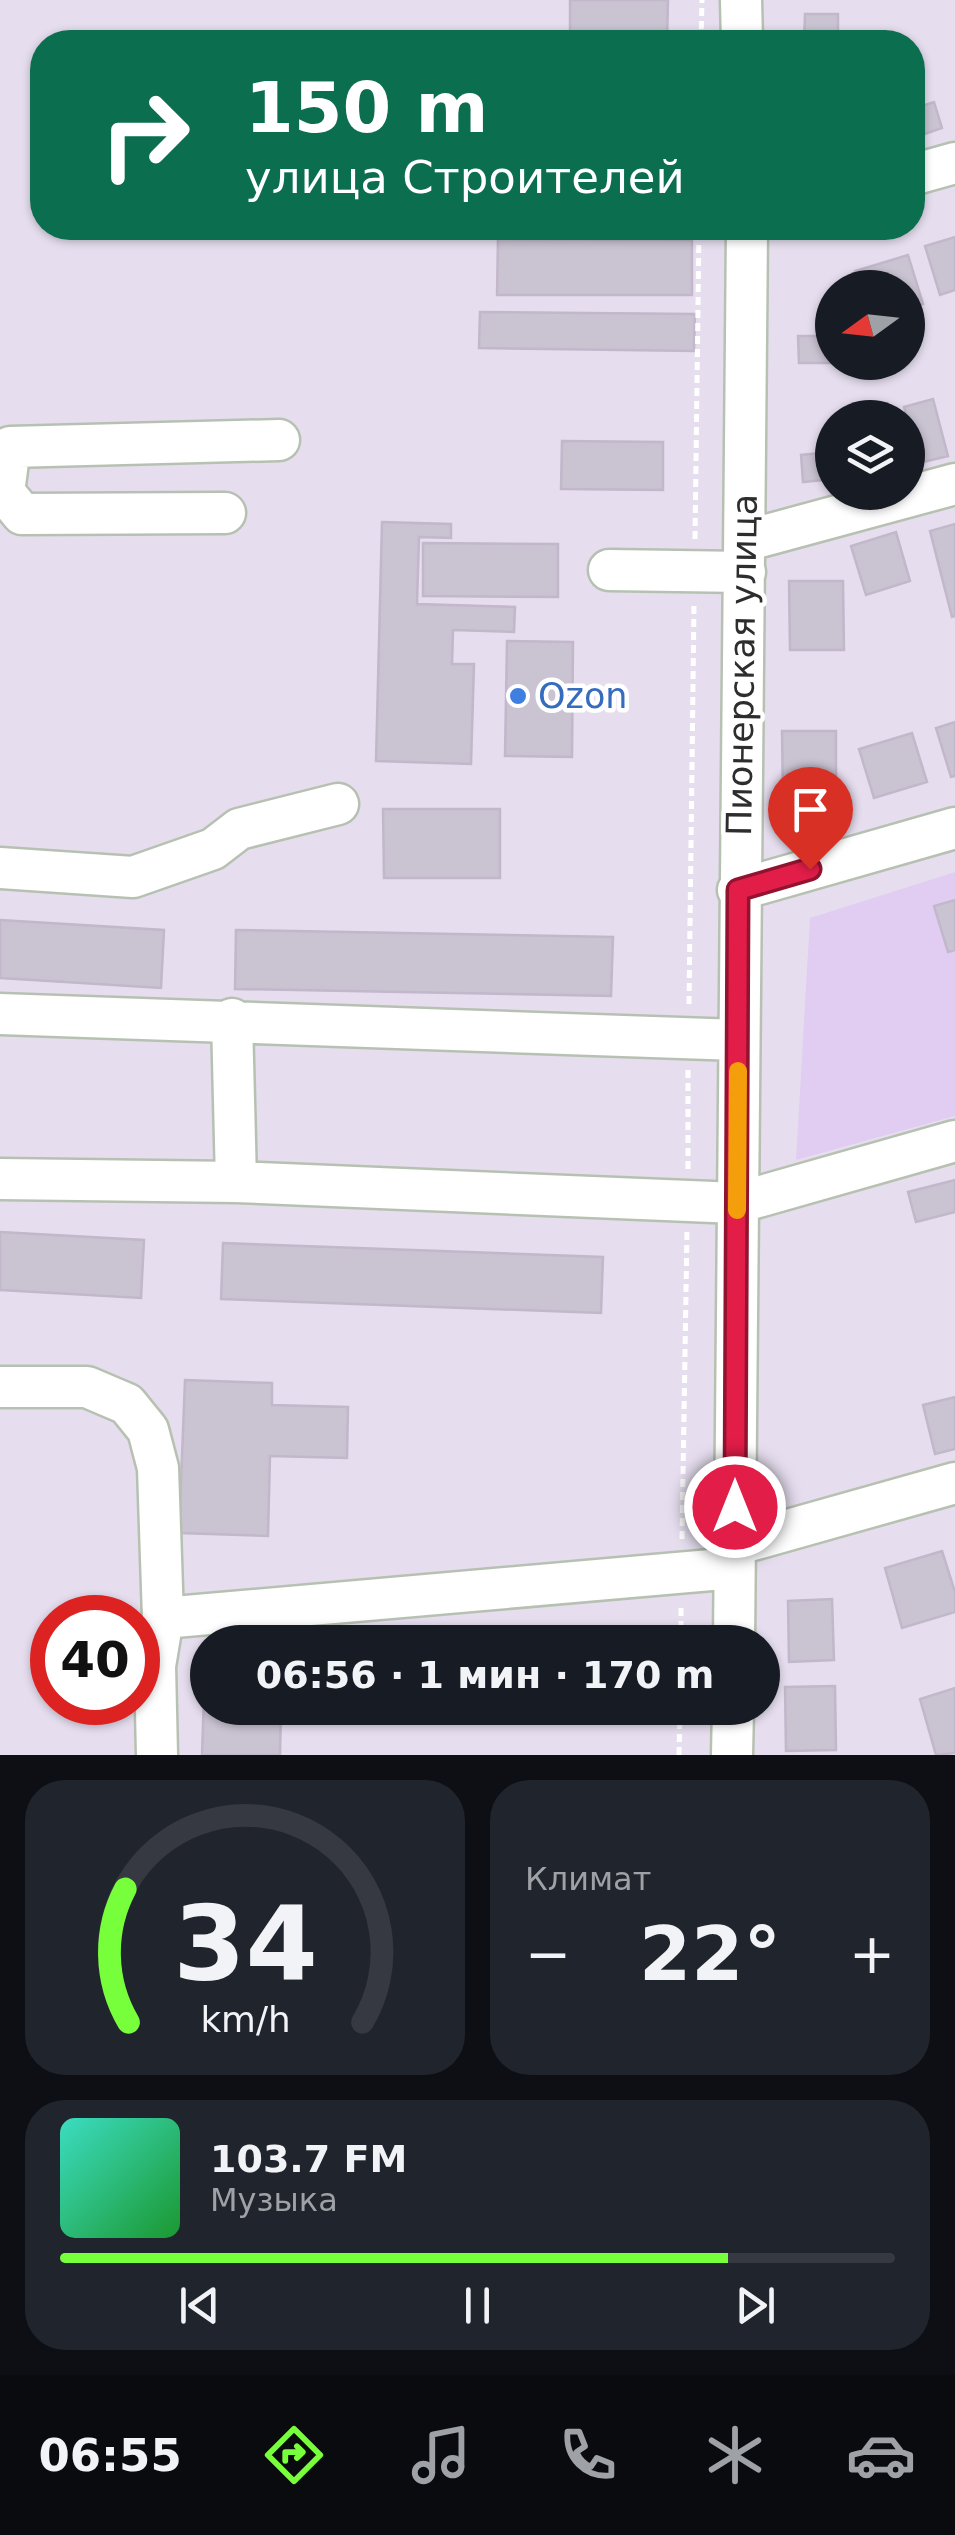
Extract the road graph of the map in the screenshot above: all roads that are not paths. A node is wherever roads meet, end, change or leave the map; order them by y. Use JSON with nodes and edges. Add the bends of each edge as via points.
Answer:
{"nodes":[{"id":1,"x":741,"y":0,"type":"edge"},
{"id":2,"x":742,"y":30,"type":"edge"},
{"id":3,"x":955,"y":163,"type":"edge"},
{"id":4,"x":925,"y":171,"type":"edge"},
{"id":5,"x":747,"y":240,"type":"edge"},
{"id":6,"x":279,"y":440,"type":"dead end"},
{"id":7,"x":955,"y":484,"type":"edge"},
{"id":8,"x":2,"y":492,"type":"edge"},
{"id":9,"x":226,"y":513,"type":"dead end"},
{"id":10,"x":745,"y":556,"type":"junction"},
{"id":11,"x":608,"y":570,"type":"dead end"},
{"id":12,"x":338,"y":804,"type":"dead end"},
{"id":13,"x":955,"y":828,"type":"edge"},
{"id":14,"x":0,"y":868,"type":"edge"},
{"id":15,"x":738,"y":890,"type":"junction"},
{"id":16,"x":0,"y":1014,"type":"edge"},
{"id":17,"x":232,"y":1019,"type":"junction"},
{"id":18,"x":738,"y":1040,"type":"junction"},
{"id":19,"x":955,"y":1140,"type":"edge"},
{"id":20,"x":0,"y":1179,"type":"edge"},
{"id":21,"x":236,"y":1182,"type":"junction"},
{"id":22,"x":738,"y":1203,"type":"junction"},
{"id":23,"x":0,"y":1386,"type":"edge"},
{"id":24,"x":955,"y":1484,"type":"edge"},
{"id":25,"x":735,"y":1556,"type":"junction"},
{"id":26,"x":163,"y":1618,"type":"junction"},
{"id":27,"x":734,"y":1625,"type":"edge"},
{"id":28,"x":733,"y":1725,"type":"edge"},
{"id":29,"x":156,"y":1755,"type":"edge"},
{"id":30,"x":732,"y":1755,"type":"edge"}],
"edges":[{"from":1,"to":2,"type":"street"},
{"from":3,"to":4,"type":"street"},
{"from":5,"to":10,"type":"street","name":"Пионерская улица"},
{"from":6,"to":8,"type":"street","via":[[10,447]]},
{"from":7,"to":10,"type":"street"},
{"from":8,"to":9,"type":"street","via":[[22,514]]},
{"from":10,"to":11,"type":"street","via":[[694,571]]},
{"from":10,"to":15,"type":"street","name":"Пионерская улица"},
{"from":12,"to":14,"type":"street","via":[[240,829],[213,849],[133,877]]},
{"from":13,"to":15,"type":"street"},
{"from":15,"to":18,"type":"street","name":"Пионерская улица"},
{"from":16,"to":17,"type":"street"},
{"from":17,"to":18,"type":"street"},
{"from":17,"to":21,"type":"street"},
{"from":18,"to":22,"type":"street","name":"Пионерская улица"},
{"from":19,"to":22,"type":"street"},
{"from":20,"to":21,"type":"street"},
{"from":21,"to":22,"type":"street"},
{"from":22,"to":25,"type":"street","name":"Пионерская улица"},
{"from":23,"to":26,"type":"street","via":[[87,1387],[127,1404],[148,1430],[158,1468]]},
{"from":24,"to":25,"type":"street"},
{"from":25,"to":26,"type":"street","via":[[682,1573]]},
{"from":25,"to":27,"type":"street","name":"Пионерская улица"},
{"from":26,"to":29,"type":"street","via":[[155,1666]]},
{"from":28,"to":30,"type":"street"}]}
